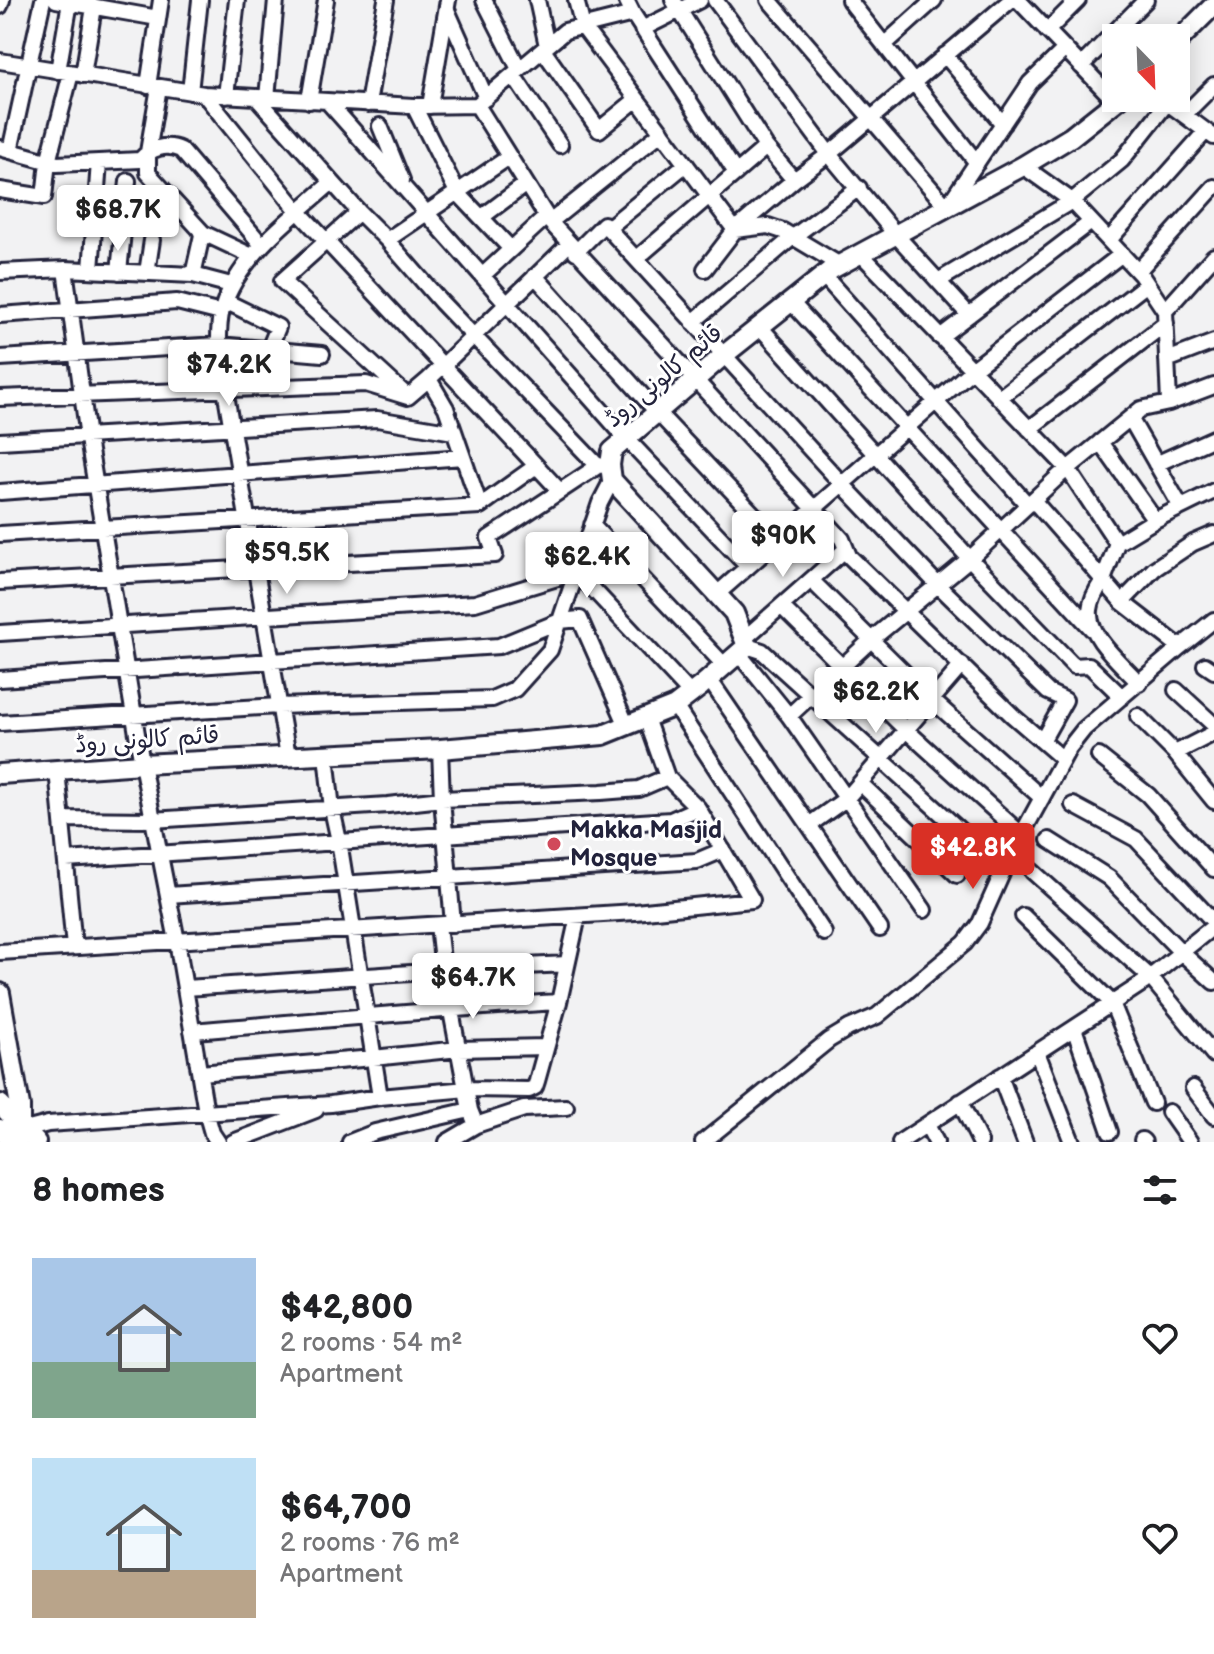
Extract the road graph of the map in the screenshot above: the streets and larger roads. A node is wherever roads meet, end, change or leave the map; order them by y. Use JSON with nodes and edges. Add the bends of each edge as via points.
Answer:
{"nodes":[{"id":1,"x":2,"y":0,"type":"edge"},
{"id":2,"x":43,"y":0,"type":"edge"},
{"id":3,"x":161,"y":0,"type":"edge"},
{"id":4,"x":200,"y":0,"type":"edge"},
{"id":5,"x":237,"y":0,"type":"edge"},
{"id":6,"x":276,"y":0,"type":"edge"},
{"id":7,"x":326,"y":0,"type":"edge"},
{"id":8,"x":386,"y":0,"type":"edge"},
{"id":9,"x":484,"y":0,"type":"edge"},
{"id":10,"x":537,"y":0,"type":"edge"},
{"id":11,"x":576,"y":0,"type":"edge"},
{"id":12,"x":700,"y":0,"type":"edge"},
{"id":13,"x":715,"y":0,"type":"edge"},
{"id":14,"x":869,"y":0,"type":"edge"},
{"id":15,"x":934,"y":0,"type":"edge"},
{"id":16,"x":1011,"y":0,"type":"edge"},
{"id":17,"x":1018,"y":0,"type":"edge"},
{"id":18,"x":1078,"y":0,"type":"edge"},
{"id":19,"x":1146,"y":0,"type":"edge"},
{"id":20,"x":63,"y":1,"type":"edge"},
{"id":21,"x":777,"y":2,"type":"edge"},
{"id":22,"x":447,"y":4,"type":"edge"},
{"id":23,"x":1214,"y":5,"type":"edge"},
{"id":24,"x":0,"y":6,"type":"edge"},
{"id":25,"x":129,"y":6,"type":"edge"},
{"id":26,"x":676,"y":6,"type":"edge"},
{"id":27,"x":853,"y":6,"type":"edge"},
{"id":28,"x":94,"y":7,"type":"junction"},
{"id":29,"x":629,"y":7,"type":"edge"},
{"id":30,"x":158,"y":18,"type":"junction"},
{"id":31,"x":583,"y":27,"type":"junction"},
{"id":32,"x":642,"y":29,"type":"junction"},
{"id":33,"x":1190,"y":29,"type":"edge"},
{"id":34,"x":1047,"y":31,"type":"junction"},
{"id":35,"x":884,"y":45,"type":"junction"},
{"id":36,"x":545,"y":48,"type":"junction"},
{"id":37,"x":1065,"y":49,"type":"junction"},
{"id":38,"x":945,"y":55,"type":"junction"},
{"id":39,"x":0,"y":61,"type":"edge"},
{"id":40,"x":29,"y":66,"type":"junction"},
{"id":41,"x":1081,"y":66,"type":"junction"},
{"id":42,"x":516,"y":72,"type":"junction"},
{"id":43,"x":71,"y":73,"type":"junction"},
{"id":44,"x":913,"y":82,"type":"junction"},
{"id":45,"x":1102,"y":85,"type":"edge"},
{"id":46,"x":1214,"y":85,"type":"edge"},
{"id":47,"x":154,"y":87,"type":"junction"},
{"id":48,"x":197,"y":93,"type":"junction"},
{"id":49,"x":226,"y":96,"type":"junction"},
{"id":50,"x":262,"y":98,"type":"junction"},
{"id":51,"x":637,"y":99,"type":"junction"},
{"id":52,"x":309,"y":101,"type":"junction"},
{"id":53,"x":328,"y":102,"type":"junction"},
{"id":54,"x":481,"y":102,"type":"junction"},
{"id":55,"x":368,"y":104,"type":"junction"},
{"id":56,"x":414,"y":106,"type":"junction"},
{"id":57,"x":430,"y":106,"type":"junction"},
{"id":58,"x":1103,"y":112,"type":"edge"},
{"id":59,"x":1156,"y":112,"type":"edge"},
{"id":60,"x":1180,"y":112,"type":"edge"},
{"id":61,"x":1184,"y":115,"type":"junction"},
{"id":62,"x":870,"y":118,"type":"junction"},
{"id":63,"x":1003,"y":124,"type":"junction"},
{"id":64,"x":380,"y":126,"type":"dead end"},
{"id":65,"x":662,"y":132,"type":"junction"},
{"id":66,"x":1210,"y":134,"type":"edge"},
{"id":67,"x":560,"y":145,"type":"dead end"},
{"id":68,"x":766,"y":147,"type":"junction"},
{"id":69,"x":5,"y":150,"type":"edge"},
{"id":70,"x":148,"y":152,"type":"junction"},
{"id":71,"x":829,"y":154,"type":"junction"},
{"id":72,"x":509,"y":157,"type":"junction"},
{"id":73,"x":48,"y":162,"type":"junction"},
{"id":74,"x":99,"y":162,"type":"junction"},
{"id":75,"x":977,"y":163,"type":"junction"},
{"id":76,"x":686,"y":164,"type":"junction"},
{"id":77,"x":1023,"y":166,"type":"junction"},
{"id":78,"x":736,"y":173,"type":"junction"},
{"id":79,"x":794,"y":180,"type":"junction"},
{"id":80,"x":128,"y":181,"type":"dead end"},
{"id":81,"x":332,"y":182,"type":"junction"},
{"id":82,"x":526,"y":184,"type":"junction"},
{"id":83,"x":1214,"y":187,"type":"edge"},
{"id":84,"x":859,"y":188,"type":"junction"},
{"id":85,"x":0,"y":190,"type":"edge"},
{"id":86,"x":407,"y":191,"type":"junction"},
{"id":87,"x":457,"y":192,"type":"junction"},
{"id":88,"x":710,"y":195,"type":"junction"},
{"id":89,"x":1072,"y":201,"type":"junction"},
{"id":90,"x":947,"y":207,"type":"junction"},
{"id":91,"x":299,"y":212,"type":"junction"},
{"id":92,"x":359,"y":212,"type":"junction"},
{"id":93,"x":426,"y":213,"type":"junction"},
{"id":94,"x":482,"y":217,"type":"junction"},
{"id":95,"x":548,"y":220,"type":"junction"},
{"id":96,"x":1091,"y":222,"type":"junction"},
{"id":97,"x":608,"y":228,"type":"junction"},
{"id":98,"x":200,"y":230,"type":"junction"},
{"id":99,"x":735,"y":230,"type":"junction"},
{"id":100,"x":896,"y":235,"type":"junction"},
{"id":101,"x":793,"y":237,"type":"junction"},
{"id":102,"x":152,"y":240,"type":"dead end"},
{"id":103,"x":326,"y":240,"type":"junction"},
{"id":104,"x":387,"y":240,"type":"junction"},
{"id":105,"x":1109,"y":240,"type":"junction"},
{"id":106,"x":573,"y":248,"type":"junction"},
{"id":107,"x":511,"y":249,"type":"junction"},
{"id":108,"x":257,"y":251,"type":"junction"},
{"id":109,"x":861,"y":254,"type":"junction"},
{"id":110,"x":1122,"y":254,"type":"junction"},
{"id":111,"x":1214,"y":256,"type":"edge"},
{"id":112,"x":636,"y":259,"type":"junction"},
{"id":113,"x":840,"y":265,"type":"junction"},
{"id":114,"x":65,"y":269,"type":"junction"},
{"id":115,"x":705,"y":269,"type":"dead end"},
{"id":116,"x":91,"y":270,"type":"junction"},
{"id":117,"x":0,"y":272,"type":"edge"},
{"id":118,"x":119,"y":272,"type":"junction"},
{"id":119,"x":147,"y":273,"type":"junction"},
{"id":120,"x":193,"y":275,"type":"junction"},
{"id":121,"x":482,"y":276,"type":"junction"},
{"id":122,"x":535,"y":276,"type":"junction"},
{"id":123,"x":824,"y":276,"type":"junction"},
{"id":124,"x":1143,"y":277,"type":"junction"},
{"id":125,"x":938,"y":281,"type":"junction"},
{"id":126,"x":231,"y":285,"type":"junction"},
{"id":127,"x":791,"y":302,"type":"junction"},
{"id":128,"x":506,"y":303,"type":"junction"},
{"id":129,"x":223,"y":307,"type":"junction"},
{"id":130,"x":71,"y":310,"type":"junction"},
{"id":131,"x":0,"y":315,"type":"edge"},
{"id":132,"x":969,"y":315,"type":"junction"},
{"id":133,"x":1165,"y":317,"type":"junction"},
{"id":134,"x":693,"y":322,"type":"junction"},
{"id":135,"x":760,"y":327,"type":"junction"},
{"id":136,"x":472,"y":336,"type":"junction"},
{"id":137,"x":940,"y":337,"type":"junction"},
{"id":138,"x":1214,"y":342,"type":"edge"},
{"id":139,"x":219,"y":345,"type":"junction"},
{"id":140,"x":269,"y":349,"type":"junction"},
{"id":141,"x":76,"y":353,"type":"junction"},
{"id":142,"x":322,"y":354,"type":"dead end"},
{"id":143,"x":724,"y":355,"type":"junction"},
{"id":144,"x":0,"y":358,"type":"edge"},
{"id":145,"x":1167,"y":360,"type":"junction"},
{"id":146,"x":443,"y":365,"type":"junction"},
{"id":147,"x":972,"y":370,"type":"junction"},
{"id":148,"x":429,"y":379,"type":"junction"},
{"id":149,"x":694,"y":381,"type":"junction"},
{"id":150,"x":1214,"y":386,"type":"edge"},
{"id":151,"x":225,"y":390,"type":"junction"},
{"id":152,"x":82,"y":395,"type":"junction"},
{"id":153,"x":408,"y":397,"type":"junction"},
{"id":154,"x":0,"y":398,"type":"edge"},
{"id":155,"x":999,"y":398,"type":"junction"},
{"id":156,"x":935,"y":402,"type":"junction"},
{"id":157,"x":1169,"y":403,"type":"junction"},
{"id":158,"x":657,"y":412,"type":"junction"},
{"id":159,"x":1130,"y":418,"type":"junction"},
{"id":160,"x":231,"y":427,"type":"junction"},
{"id":161,"x":907,"y":428,"type":"junction"},
{"id":162,"x":1029,"y":429,"type":"junction"},
{"id":163,"x":454,"y":432,"type":"junction"},
{"id":164,"x":87,"y":436,"type":"junction"},
{"id":165,"x":626,"y":438,"type":"junction"},
{"id":166,"x":1214,"y":438,"type":"edge"},
{"id":167,"x":0,"y":441,"type":"edge"},
{"id":168,"x":1100,"y":442,"type":"junction"},
{"id":169,"x":877,"y":455,"type":"junction"},
{"id":170,"x":463,"y":457,"type":"junction"},
{"id":171,"x":1156,"y":464,"type":"junction"},
{"id":172,"x":536,"y":466,"type":"junction"},
{"id":173,"x":1068,"y":469,"type":"junction"},
{"id":174,"x":607,"y":471,"type":"junction"},
{"id":175,"x":239,"y":474,"type":"junction"},
{"id":176,"x":95,"y":484,"type":"junction"},
{"id":177,"x":842,"y":484,"type":"junction"},
{"id":178,"x":560,"y":491,"type":"junction"},
{"id":179,"x":1214,"y":491,"type":"edge"},
{"id":180,"x":0,"y":492,"type":"edge"},
{"id":181,"x":1030,"y":503,"type":"junction"},
{"id":182,"x":480,"y":506,"type":"junction"},
{"id":183,"x":1181,"y":507,"type":"junction"},
{"id":184,"x":814,"y":509,"type":"junction"},
{"id":185,"x":247,"y":520,"type":"junction"},
{"id":186,"x":1155,"y":520,"type":"junction"},
{"id":187,"x":592,"y":525,"type":"junction"},
{"id":188,"x":103,"y":528,"type":"junction"},
{"id":189,"x":1001,"y":530,"type":"junction"},
{"id":190,"x":0,"y":534,"type":"edge"},
{"id":191,"x":1214,"y":534,"type":"edge"},
{"id":192,"x":778,"y":540,"type":"junction"},
{"id":193,"x":1117,"y":543,"type":"junction"},
{"id":194,"x":846,"y":549,"type":"junction"},
{"id":195,"x":970,"y":559,"type":"junction"},
{"id":196,"x":748,"y":567,"type":"junction"},
{"id":197,"x":255,"y":568,"type":"junction"},
{"id":198,"x":577,"y":572,"type":"junction"},
{"id":199,"x":111,"y":576,"type":"junction"},
{"id":200,"x":811,"y":580,"type":"junction"},
{"id":201,"x":1103,"y":580,"type":"junction"},
{"id":202,"x":0,"y":582,"type":"edge"},
{"id":203,"x":938,"y":585,"type":"junction"},
{"id":204,"x":717,"y":594,"type":"junction"},
{"id":205,"x":1122,"y":602,"type":"junction"},
{"id":206,"x":781,"y":606,"type":"junction"},
{"id":207,"x":907,"y":610,"type":"junction"},
{"id":208,"x":264,"y":616,"type":"junction"},
{"id":209,"x":1214,"y":620,"type":"edge"},
{"id":210,"x":560,"y":621,"type":"junction"},
{"id":211,"x":120,"y":625,"type":"junction"},
{"id":212,"x":1092,"y":629,"type":"junction"},
{"id":213,"x":0,"y":633,"type":"edge"},
{"id":214,"x":871,"y":640,"type":"junction"},
{"id":215,"x":1180,"y":647,"type":"junction"},
{"id":216,"x":739,"y":651,"type":"junction"},
{"id":217,"x":271,"y":660,"type":"junction"},
{"id":218,"x":962,"y":665,"type":"junction"},
{"id":219,"x":842,"y":667,"type":"junction"},
{"id":220,"x":127,"y":669,"type":"junction"},
{"id":221,"x":0,"y":679,"type":"edge"},
{"id":222,"x":709,"y":679,"type":"junction"},
{"id":223,"x":1139,"y":683,"type":"junction"},
{"id":224,"x":1176,"y":690,"type":"dead end"},
{"id":225,"x":690,"y":693,"type":"junction"},
{"id":226,"x":811,"y":695,"type":"junction"},
{"id":227,"x":1122,"y":697,"type":"junction"},
{"id":228,"x":932,"y":700,"type":"junction"},
{"id":229,"x":279,"y":706,"type":"junction"},
{"id":230,"x":675,"y":706,"type":"junction"},
{"id":231,"x":134,"y":715,"type":"junction"},
{"id":232,"x":789,"y":716,"type":"junction"},
{"id":233,"x":1138,"y":716,"type":"dead end"},
{"id":234,"x":646,"y":718,"type":"junction"},
{"id":235,"x":0,"y":723,"type":"edge"},
{"id":236,"x":1214,"y":725,"type":"edge"},
{"id":237,"x":627,"y":726,"type":"junction"},
{"id":238,"x":906,"y":730,"type":"junction"},
{"id":239,"x":1214,"y":733,"type":"edge"},
{"id":240,"x":1042,"y":741,"type":"junction"},
{"id":241,"x":440,"y":749,"type":"junction"},
{"id":242,"x":1175,"y":753,"type":"junction"},
{"id":243,"x":326,"y":755,"type":"junction"},
{"id":244,"x":288,"y":756,"type":"junction"},
{"id":245,"x":1099,"y":756,"type":"dead end"},
{"id":246,"x":881,"y":759,"type":"junction"},
{"id":247,"x":1063,"y":759,"type":"junction"},
{"id":248,"x":142,"y":764,"type":"junction"},
{"id":249,"x":57,"y":770,"type":"junction"},
{"id":250,"x":0,"y":774,"type":"edge"},
{"id":251,"x":667,"y":777,"type":"junction"},
{"id":252,"x":860,"y":783,"type":"junction"},
{"id":253,"x":847,"y":798,"type":"junction"},
{"id":254,"x":1042,"y":798,"type":"junction"},
{"id":255,"x":442,"y":799,"type":"junction"},
{"id":256,"x":1214,"y":801,"type":"edge"},
{"id":257,"x":1073,"y":805,"type":"dead end"},
{"id":258,"x":698,"y":808,"type":"junction"},
{"id":259,"x":332,"y":809,"type":"junction"},
{"id":260,"x":62,"y":819,"type":"junction"},
{"id":261,"x":152,"y":820,"type":"junction"},
{"id":262,"x":809,"y":825,"type":"junction"},
{"id":263,"x":446,"y":834,"type":"junction"},
{"id":264,"x":1022,"y":835,"type":"junction"},
{"id":265,"x":1049,"y":840,"type":"dead end"},
{"id":266,"x":339,"y":841,"type":"junction"},
{"id":267,"x":976,"y":845,"type":"dead end"},
{"id":268,"x":723,"y":850,"type":"junction"},
{"id":269,"x":159,"y":853,"type":"junction"},
{"id":270,"x":66,"y":860,"type":"junction"},
{"id":271,"x":1214,"y":869,"type":"edge"},
{"id":272,"x":1032,"y":871,"type":"dead end"},
{"id":273,"x":957,"y":875,"type":"dead end"},
{"id":274,"x":450,"y":877,"type":"junction"},
{"id":275,"x":346,"y":884,"type":"junction"},
{"id":276,"x":168,"y":895,"type":"junction"},
{"id":277,"x":924,"y":910,"type":"dead end"},
{"id":278,"x":578,"y":916,"type":"junction"},
{"id":279,"x":1023,"y":916,"type":"dead end"},
{"id":280,"x":445,"y":924,"type":"junction"},
{"id":281,"x":1214,"y":924,"type":"edge"},
{"id":282,"x":880,"y":929,"type":"dead end"},
{"id":283,"x":353,"y":930,"type":"junction"},
{"id":284,"x":824,"y":933,"type":"dead end"},
{"id":285,"x":177,"y":941,"type":"junction"},
{"id":286,"x":74,"y":947,"type":"junction"},
{"id":287,"x":0,"y":952,"type":"edge"},
{"id":288,"x":1181,"y":952,"type":"junction"},
{"id":289,"x":567,"y":964,"type":"junction"},
{"id":290,"x":443,"y":969,"type":"junction"},
{"id":291,"x":361,"y":977,"type":"junction"},
{"id":292,"x":1150,"y":977,"type":"junction"},
{"id":293,"x":1214,"y":982,"type":"edge"},
{"id":294,"x":185,"y":988,"type":"junction"},
{"id":295,"x":559,"y":1002,"type":"junction"},
{"id":296,"x":1112,"y":1003,"type":"junction"},
{"id":297,"x":1,"y":1004,"type":"edge"},
{"id":298,"x":451,"y":1008,"type":"junction"},
{"id":299,"x":367,"y":1017,"type":"junction"},
{"id":300,"x":1074,"y":1028,"type":"junction"},
{"id":301,"x":192,"y":1031,"type":"junction"},
{"id":302,"x":546,"y":1047,"type":"junction"},
{"id":303,"x":459,"y":1049,"type":"junction"},
{"id":304,"x":1037,"y":1052,"type":"junction"},
{"id":305,"x":1214,"y":1055,"type":"edge"},
{"id":306,"x":373,"y":1058,"type":"junction"},
{"id":307,"x":200,"y":1073,"type":"junction"},
{"id":308,"x":1000,"y":1076,"type":"junction"},
{"id":309,"x":1193,"y":1088,"type":"dead end"},
{"id":310,"x":467,"y":1089,"type":"junction"},
{"id":311,"x":380,"y":1097,"type":"junction"},
{"id":312,"x":960,"y":1102,"type":"junction"},
{"id":313,"x":1153,"y":1103,"type":"dead end"},
{"id":314,"x":0,"y":1104,"type":"edge"},
{"id":315,"x":331,"y":1104,"type":"junction"},
{"id":316,"x":566,"y":1107,"type":"dead end"},
{"id":317,"x":470,"y":1110,"type":"junction"},
{"id":318,"x":206,"y":1112,"type":"junction"},
{"id":319,"x":1169,"y":1112,"type":"dead end"},
{"id":320,"x":1214,"y":1116,"type":"edge"},
{"id":321,"x":476,"y":1125,"type":"junction"},
{"id":322,"x":927,"y":1125,"type":"junction"},
{"id":323,"x":0,"y":1129,"type":"edge"},
{"id":324,"x":1110,"y":1132,"type":"dead end"},
{"id":325,"x":22,"y":1136,"type":"edge"},
{"id":326,"x":218,"y":1142,"type":"edge"},
{"id":327,"x":233,"y":1142,"type":"edge"},
{"id":328,"x":350,"y":1142,"type":"edge"},
{"id":329,"x":447,"y":1142,"type":"edge"},
{"id":330,"x":703,"y":1142,"type":"edge"},
{"id":331,"x":900,"y":1142,"type":"edge"},
{"id":332,"x":936,"y":1142,"type":"edge"},
{"id":333,"x":980,"y":1142,"type":"edge"},
{"id":334,"x":1025,"y":1142,"type":"edge"},
{"id":335,"x":1072,"y":1142,"type":"edge"},
{"id":336,"x":1190,"y":1142,"type":"edge"}],
"edges":[{"from":1,"to":24,"type":"street"},
{"from":2,"to":40,"type":"street"},
{"from":3,"to":30,"type":"street"},
{"from":4,"to":48,"type":"street"},
{"from":5,"to":49,"type":"street"},
{"from":6,"to":50,"type":"street"},
{"from":7,"to":52,"type":"street"},
{"from":8,"to":55,"type":"street"},
{"from":9,"to":42,"type":"street"},
{"from":10,"to":36,"type":"street"},
{"from":11,"to":31,"type":"street"},
{"from":12,"to":26,"type":"street"},
{"from":13,"to":71,"type":"street"},
{"from":14,"to":27,"type":"street"},
{"from":15,"to":35,"type":"street"},
{"from":16,"to":38,"type":"street"},
{"from":17,"to":34,"type":"street"},
{"from":18,"to":34,"type":"street"},
{"from":19,"to":41,"type":"street"},
{"from":20,"to":28,"type":"street"},
{"from":20,"to":43,"type":"street"},
{"from":21,"to":62,"type":"street"},
{"from":22,"to":54,"type":"street"},
{"from":22,"to":57,"type":"street"},
{"from":23,"to":33,"type":"street"},
{"from":25,"to":28,"type":"street"},
{"from":25,"to":30,"type":"street"},
{"from":26,"to":32,"type":"street"},
{"from":26,"to":68,"type":"street"},
{"from":27,"to":35,"type":"street"},
{"from":28,"to":43,"type":"street"},
{"from":29,"to":31,"type":"street"},
{"from":29,"to":32,"type":"street"},
{"from":30,"to":47,"type":"street"},
{"from":31,"to":36,"type":"street","via":[[565,31]]},
{"from":31,"to":51,"type":"street"},
{"from":32,"to":78,"type":"street"},
{"from":34,"to":37,"type":"street"},
{"from":35,"to":44,"type":"street"},
{"from":36,"to":42,"type":"street"},
{"from":36,"to":51,"type":"street","via":[[599,130]]},
{"from":37,"to":41,"type":"street"},
{"from":37,"to":63,"type":"street","via":[[1030,83]]},
{"from":38,"to":44,"type":"street"},
{"from":38,"to":63,"type":"street"},
{"from":39,"to":40,"type":"street"},
{"from":40,"to":43,"type":"street"},
{"from":40,"to":69,"type":"street"},
{"from":41,"to":45,"type":"street"},
{"from":42,"to":54,"type":"street"},
{"from":42,"to":67,"type":"street"},
{"from":43,"to":47,"type":"street"},
{"from":43,"to":73,"type":"street"},
{"from":44,"to":62,"type":"street"},
{"from":44,"to":75,"type":"street"},
{"from":46,"to":61,"type":"street"},
{"from":47,"to":48,"type":"street"},
{"from":47,"to":70,"type":"street"},
{"from":48,"to":49,"type":"street"},
{"from":48,"to":91,"type":"street"},
{"from":49,"to":50,"type":"street"},
{"from":50,"to":52,"type":"street"},
{"from":50,"to":81,"type":"street"},
{"from":51,"to":65,"type":"street"},
{"from":52,"to":53,"type":"street"},
{"from":53,"to":55,"type":"street"},
{"from":53,"to":86,"type":"street"},
{"from":54,"to":57,"type":"street"},
{"from":54,"to":72,"type":"street"},
{"from":55,"to":56,"type":"street"},
{"from":56,"to":57,"type":"street"},
{"from":56,"to":87,"type":"street"},
{"from":58,"to":77,"type":"street","name":"قائم کالونی روڈ"},
{"from":59,"to":89,"type":"street","via":[[1122,160]]},
{"from":60,"to":61,"type":"street"},
{"from":61,"to":66,"type":"street"},
{"from":62,"to":71,"type":"street"},
{"from":62,"to":90,"type":"street"},
{"from":63,"to":75,"type":"street"},
{"from":64,"to":86,"type":"street"},
{"from":65,"to":76,"type":"street"},
{"from":65,"to":95,"type":"street"},
{"from":66,"to":105,"type":"street"},
{"from":68,"to":78,"type":"street"},
{"from":68,"to":79,"type":"street"},
{"from":69,"to":73,"type":"street"},
{"from":70,"to":74,"type":"street","via":[[140,160]]},
{"from":70,"to":98,"type":"street","via":[[148,173]]},
{"from":70,"to":108,"type":"street","via":[[171,145],[181,150]]},
{"from":71,"to":79,"type":"street"},
{"from":71,"to":84,"type":"street"},
{"from":72,"to":82,"type":"street"},
{"from":72,"to":87,"type":"street"},
{"from":73,"to":74,"type":"street"},
{"from":73,"to":85,"type":"street","via":[[44,197]]},
{"from":74,"to":116,"type":"street"},
{"from":75,"to":90,"type":"street"},
{"from":76,"to":88,"type":"street"},
{"from":76,"to":97,"type":"street"},
{"from":77,"to":89,"type":"street"},
{"from":77,"to":90,"type":"street","name":"قائم کالونی روڈ"},
{"from":78,"to":88,"type":"street"},
{"from":79,"to":99,"type":"street"},
{"from":80,"to":118,"type":"street"},
{"from":81,"to":91,"type":"street"},
{"from":81,"to":92,"type":"street"},
{"from":82,"to":94,"type":"street"},
{"from":82,"to":95,"type":"street"},
{"from":83,"to":124,"type":"street"},
{"from":84,"to":100,"type":"street"},
{"from":84,"to":101,"type":"street"},
{"from":86,"to":93,"type":"street"},
{"from":87,"to":93,"type":"street"},
{"from":87,"to":94,"type":"street"},
{"from":88,"to":99,"type":"street"},
{"from":88,"to":112,"type":"street"},
{"from":89,"to":96,"type":"street"},
{"from":89,"to":125,"type":"street"},
{"from":90,"to":100,"type":"street","name":"قائم کالونی روڈ"},
{"from":91,"to":103,"type":"street"},
{"from":91,"to":108,"type":"street"},
{"from":92,"to":103,"type":"street"},
{"from":92,"to":104,"type":"street"},
{"from":93,"to":104,"type":"street"},
{"from":93,"to":121,"type":"street"},
{"from":94,"to":107,"type":"street"},
{"from":95,"to":106,"type":"street"},
{"from":95,"to":107,"type":"street"},
{"from":96,"to":105,"type":"street"},
{"from":96,"to":132,"type":"street"},
{"from":97,"to":106,"type":"street","via":[[604,224]]},
{"from":97,"to":112,"type":"street"},
{"from":98,"to":108,"type":"street"},
{"from":98,"to":120,"type":"street"},
{"from":99,"to":101,"type":"street","via":[[768,226]]},
{"from":99,"to":115,"type":"street"},
{"from":100,"to":109,"type":"street","name":"قائم کالونی روڈ"},
{"from":100,"to":125,"type":"street"},
{"from":101,"to":113,"type":"street"},
{"from":101,"to":134,"type":"street"},
{"from":102,"to":119,"type":"street"},
{"from":103,"to":146,"type":"street"},
{"from":103,"to":153,"type":"street","via":[[282,281]]},
{"from":104,"to":136,"type":"street"},
{"from":105,"to":110,"type":"street"},
{"from":106,"to":122,"type":"street"},
{"from":106,"to":149,"type":"street"},
{"from":107,"to":121,"type":"street"},
{"from":108,"to":126,"type":"street"},
{"from":109,"to":113,"type":"street","name":"قائم کالونی روڈ"},
{"from":109,"to":137,"type":"street"},
{"from":110,"to":124,"type":"street"},
{"from":110,"to":147,"type":"street"},
{"from":111,"to":133,"type":"street"},
{"from":112,"to":134,"type":"street"},
{"from":113,"to":123,"type":"street","name":"قائم کالونی روڈ"},
{"from":114,"to":116,"type":"street"},
{"from":114,"to":117,"type":"street"},
{"from":114,"to":130,"type":"street"},
{"from":116,"to":118,"type":"street"},
{"from":118,"to":119,"type":"street"},
{"from":119,"to":120,"type":"street"},
{"from":120,"to":126,"type":"street"},
{"from":121,"to":128,"type":"street"},
{"from":122,"to":128,"type":"street"},
{"from":122,"to":158,"type":"street"},
{"from":123,"to":127,"type":"street","name":"قائم کالونی روڈ"},
{"from":123,"to":156,"type":"street"},
{"from":124,"to":133,"type":"street"},
{"from":124,"to":155,"type":"street"},
{"from":125,"to":132,"type":"street"},
{"from":126,"to":129,"type":"street"},
{"from":127,"to":135,"type":"street","name":"قائم کالونی روڈ"},
{"from":127,"to":161,"type":"street"},
{"from":128,"to":136,"type":"street"},
{"from":128,"to":165,"type":"street"},
{"from":129,"to":130,"type":"street","via":[[177,302]]},
{"from":129,"to":139,"type":"street"},
{"from":129,"to":140,"type":"street","via":[[278,327]]},
{"from":130,"to":131,"type":"street"},
{"from":130,"to":141,"type":"street"},
{"from":132,"to":137,"type":"street"},
{"from":133,"to":145,"type":"street"},
{"from":133,"to":162,"type":"street"},
{"from":134,"to":143,"type":"street"},
{"from":135,"to":143,"type":"street","name":"قائم کالونی روڈ"},
{"from":135,"to":169,"type":"street"},
{"from":136,"to":146,"type":"street"},
{"from":136,"to":174,"type":"street"},
{"from":137,"to":147,"type":"street"},
{"from":138,"to":145,"type":"street"},
{"from":139,"to":140,"type":"street"},
{"from":139,"to":141,"type":"street"},
{"from":139,"to":151,"type":"street"},
{"from":140,"to":142,"type":"street"},
{"from":141,"to":144,"type":"street"},
{"from":141,"to":152,"type":"street"},
{"from":143,"to":149,"type":"street","name":"قائم کالونی روڈ"},
{"from":143,"to":177,"type":"street"},
{"from":145,"to":157,"type":"street"},
{"from":146,"to":148,"type":"street"},
{"from":146,"to":172,"type":"street"},
{"from":147,"to":155,"type":"street"},
{"from":147,"to":156,"type":"street"},
{"from":148,"to":153,"type":"street"},
{"from":148,"to":163,"type":"street"},
{"from":149,"to":158,"type":"street","name":"قائم کالونی روڈ"},
{"from":149,"to":184,"type":"street"},
{"from":150,"to":157,"type":"street"},
{"from":151,"to":152,"type":"street"},
{"from":151,"to":153,"type":"street","via":[[366,384]]},
{"from":151,"to":160,"type":"street"},
{"from":152,"to":154,"type":"street"},
{"from":152,"to":164,"type":"street"},
{"from":155,"to":162,"type":"street"},
{"from":156,"to":161,"type":"street"},
{"from":156,"to":181,"type":"street"},
{"from":157,"to":159,"type":"street","via":[[1141,409]]},
{"from":158,"to":165,"type":"street","name":"قائم کالونی روڈ"},
{"from":158,"to":192,"type":"street"},
{"from":159,"to":168,"type":"street"},
{"from":159,"to":171,"type":"street"},
{"from":160,"to":163,"type":"street","via":[[377,419]]},
{"from":160,"to":164,"type":"street"},
{"from":160,"to":175,"type":"street"},
{"from":161,"to":169,"type":"street"},
{"from":161,"to":189,"type":"street"},
{"from":162,"to":173,"type":"street"},
{"from":163,"to":170,"type":"street"},
{"from":164,"to":167,"type":"street"},
{"from":164,"to":176,"type":"street"},
{"from":165,"to":174,"type":"street","name":"قائم کالونی روڈ","via":[[612,451]]},
{"from":165,"to":196,"type":"street"},
{"from":166,"to":171,"type":"street"},
{"from":168,"to":173,"type":"street"},
{"from":168,"to":186,"type":"street"},
{"from":169,"to":177,"type":"street"},
{"from":169,"to":195,"type":"street"},
{"from":170,"to":175,"type":"street"},
{"from":170,"to":182,"type":"street"},
{"from":171,"to":183,"type":"street"},
{"from":172,"to":178,"type":"street"},
{"from":172,"to":182,"type":"street"},
{"from":173,"to":181,"type":"street"},
{"from":173,"to":193,"type":"street"},
{"from":174,"to":178,"type":"street"},
{"from":174,"to":187,"type":"street"},
{"from":174,"to":204,"type":"street"},
{"from":175,"to":176,"type":"street"},
{"from":175,"to":185,"type":"street"},
{"from":176,"to":180,"type":"street"},
{"from":176,"to":188,"type":"street"},
{"from":177,"to":184,"type":"street"},
{"from":177,"to":203,"type":"street"},
{"from":178,"to":197,"type":"street","via":[[489,538],[495,555]]},
{"from":179,"to":183,"type":"street"},
{"from":181,"to":189,"type":"street"},
{"from":181,"to":201,"type":"street"},
{"from":182,"to":185,"type":"street"},
{"from":183,"to":186,"type":"street"},
{"from":184,"to":192,"type":"street"},
{"from":184,"to":194,"type":"street"},
{"from":185,"to":188,"type":"street"},
{"from":185,"to":197,"type":"street"},
{"from":186,"to":193,"type":"street"},
{"from":187,"to":198,"type":"street"},
{"from":187,"to":216,"type":"street"},
{"from":188,"to":190,"type":"street"},
{"from":188,"to":199,"type":"street"},
{"from":189,"to":195,"type":"street"},
{"from":189,"to":212,"type":"street"},
{"from":191,"to":205,"type":"street","via":[[1154,569]]},
{"from":192,"to":196,"type":"street"},
{"from":193,"to":201,"type":"street"},
{"from":194,"to":200,"type":"street"},
{"from":194,"to":207,"type":"street"},
{"from":195,"to":203,"type":"street"},
{"from":195,"to":227,"type":"street","via":[[1074,666],[1089,665]]},
{"from":196,"to":204,"type":"street"},
{"from":197,"to":199,"type":"street"},
{"from":197,"to":208,"type":"street"},
{"from":198,"to":208,"type":"street","via":[[475,603]]},
{"from":198,"to":210,"type":"street"},
{"from":198,"to":225,"type":"street"},
{"from":199,"to":202,"type":"street"},
{"from":199,"to":211,"type":"street"},
{"from":200,"to":206,"type":"street"},
{"from":200,"to":214,"type":"street"},
{"from":201,"to":205,"type":"street"},
{"from":201,"to":212,"type":"street","via":[[1090,610]]},
{"from":203,"to":207,"type":"street"},
{"from":203,"to":240,"type":"street","via":[[1048,692],[1065,700]]},
{"from":204,"to":216,"type":"street","via":[[734,613]]},
{"from":205,"to":215,"type":"street"},
{"from":206,"to":216,"type":"street"},
{"from":206,"to":219,"type":"street"},
{"from":207,"to":214,"type":"street"},
{"from":207,"to":218,"type":"street"},
{"from":208,"to":211,"type":"street"},
{"from":208,"to":217,"type":"street"},
{"from":209,"to":215,"type":"street"},
{"from":210,"to":217,"type":"street","via":[[499,646]]},
{"from":210,"to":229,"type":"street","via":[[550,650],[515,689],[492,699]]},
{"from":210,"to":237,"type":"street","via":[[580,619]]},
{"from":211,"to":213,"type":"street"},
{"from":211,"to":220,"type":"street"},
{"from":212,"to":223,"type":"street"},
{"from":214,"to":219,"type":"street"},
{"from":214,"to":228,"type":"street"},
{"from":215,"to":223,"type":"street"},
{"from":216,"to":222,"type":"street","name":"قائم کالونی روڈ"},
{"from":216,"to":226,"type":"street","via":[[762,651]]},
{"from":216,"to":232,"type":"street"},
{"from":217,"to":220,"type":"street"},
{"from":217,"to":229,"type":"street"},
{"from":218,"to":228,"type":"street"},
{"from":218,"to":240,"type":"street"},
{"from":219,"to":226,"type":"street"},
{"from":219,"to":238,"type":"street"},
{"from":220,"to":221,"type":"street"},
{"from":220,"to":231,"type":"street"},
{"from":222,"to":225,"type":"street","name":"قائم کالونی روڈ"},
{"from":222,"to":262,"type":"street"},
{"from":223,"to":227,"type":"street"},
{"from":224,"to":236,"type":"street"},
{"from":225,"to":230,"type":"street","name":"قائم کالونی روڈ"},
{"from":226,"to":232,"type":"street"},
{"from":226,"to":246,"type":"street"},
{"from":227,"to":247,"type":"street","via":[[1084,729]]},
{"from":228,"to":238,"type":"street"},
{"from":228,"to":254,"type":"street"},
{"from":229,"to":231,"type":"street"},
{"from":229,"to":244,"type":"street"},
{"from":230,"to":234,"type":"street","name":"قائم کالونی روڈ"},
{"from":230,"to":284,"type":"street"},
{"from":231,"to":235,"type":"street"},
{"from":231,"to":248,"type":"street"},
{"from":232,"to":253,"type":"street"},
{"from":233,"to":242,"type":"street"},
{"from":234,"to":237,"type":"street","name":"قائم کالونی روڈ"},
{"from":234,"to":251,"type":"street"},
{"from":237,"to":241,"type":"street","name":"قائم کالونی روڈ","via":[[603,735]]},
{"from":238,"to":246,"type":"street"},
{"from":238,"to":264,"type":"street"},
{"from":239,"to":242,"type":"street"},
{"from":240,"to":247,"type":"street"},
{"from":241,"to":243,"type":"street","name":"قائم کالونی روڈ"},
{"from":241,"to":255,"type":"street"},
{"from":242,"to":256,"type":"street"},
{"from":243,"to":244,"type":"street","name":"قائم کالونی روڈ"},
{"from":243,"to":259,"type":"street"},
{"from":244,"to":248,"type":"street","name":"قائم کالونی روڈ"},
{"from":245,"to":271,"type":"street","via":[[1148,795]]},
{"from":246,"to":252,"type":"street"},
{"from":246,"to":267,"type":"street"},
{"from":247,"to":254,"type":"street"},
{"from":248,"to":249,"type":"street","name":"قائم کالونی روڈ"},
{"from":248,"to":261,"type":"street"},
{"from":249,"to":250,"type":"street","name":"قائم کالونی روڈ"},
{"from":249,"to":260,"type":"street"},
{"from":251,"to":255,"type":"street","via":[[639,789]]},
{"from":251,"to":258,"type":"street"},
{"from":252,"to":253,"type":"street"},
{"from":252,"to":273,"type":"street"},
{"from":253,"to":262,"type":"street"},
{"from":253,"to":277,"type":"street"},
{"from":254,"to":264,"type":"street"},
{"from":255,"to":259,"type":"street"},
{"from":255,"to":263,"type":"street"},
{"from":257,"to":281,"type":"street","via":[[1136,839]]},
{"from":258,"to":263,"type":"street","via":[[671,820]]},
{"from":258,"to":268,"type":"street"},
{"from":259,"to":261,"type":"street"},
{"from":259,"to":266,"type":"street"},
{"from":260,"to":261,"type":"street"},
{"from":260,"to":270,"type":"street"},
{"from":261,"to":269,"type":"street"},
{"from":262,"to":282,"type":"street"},
{"from":263,"to":266,"type":"street"},
{"from":263,"to":274,"type":"street"},
{"from":264,"to":330,"type":"street","via":[[965,943],[877,1016],[829,1040]]},
{"from":265,"to":288,"type":"street","via":[[1109,878]]},
{"from":266,"to":269,"type":"street"},
{"from":266,"to":275,"type":"street"},
{"from":268,"to":274,"type":"street","via":[[697,861]]},
{"from":268,"to":278,"type":"street","via":[[752,900]]},
{"from":269,"to":270,"type":"street"},
{"from":269,"to":276,"type":"street"},
{"from":270,"to":286,"type":"street"},
{"from":272,"to":292,"type":"street"},
{"from":274,"to":275,"type":"street"},
{"from":274,"to":280,"type":"street"},
{"from":275,"to":276,"type":"street"},
{"from":275,"to":283,"type":"street"},
{"from":276,"to":285,"type":"street"},
{"from":278,"to":280,"type":"street"},
{"from":278,"to":289,"type":"street"},
{"from":279,"to":296,"type":"street"},
{"from":280,"to":283,"type":"street"},
{"from":280,"to":290,"type":"street"},
{"from":281,"to":288,"type":"street"},
{"from":283,"to":285,"type":"street"},
{"from":283,"to":291,"type":"street"},
{"from":285,"to":286,"type":"street"},
{"from":285,"to":294,"type":"street"},
{"from":286,"to":287,"type":"street"},
{"from":288,"to":292,"type":"street"},
{"from":288,"to":293,"type":"street"},
{"from":289,"to":290,"type":"street"},
{"from":289,"to":295,"type":"street"},
{"from":290,"to":291,"type":"street"},
{"from":290,"to":298,"type":"street"},
{"from":291,"to":294,"type":"street"},
{"from":291,"to":299,"type":"street"},
{"from":292,"to":296,"type":"street"},
{"from":292,"to":305,"type":"street"},
{"from":294,"to":301,"type":"street"},
{"from":295,"to":298,"type":"street"},
{"from":295,"to":302,"type":"street"},
{"from":296,"to":300,"type":"street"},
{"from":296,"to":313,"type":"street"},
{"from":297,"to":325,"type":"street"},
{"from":298,"to":299,"type":"street"},
{"from":298,"to":303,"type":"street"},
{"from":299,"to":301,"type":"street"},
{"from":299,"to":306,"type":"street"},
{"from":300,"to":304,"type":"street"},
{"from":300,"to":324,"type":"street"},
{"from":301,"to":307,"type":"street"},
{"from":302,"to":303,"type":"street"},
{"from":302,"to":310,"type":"street","via":[[535,1087]]},
{"from":303,"to":306,"type":"street"},
{"from":303,"to":310,"type":"street"},
{"from":304,"to":308,"type":"street"},
{"from":304,"to":335,"type":"street"},
{"from":306,"to":307,"type":"street"},
{"from":306,"to":311,"type":"street"},
{"from":307,"to":318,"type":"street"},
{"from":308,"to":312,"type":"street"},
{"from":308,"to":334,"type":"street"},
{"from":309,"to":320,"type":"street"},
{"from":310,"to":311,"type":"street"},
{"from":310,"to":317,"type":"street"},
{"from":311,"to":315,"type":"street"},
{"from":312,"to":322,"type":"street"},
{"from":312,"to":333,"type":"street"},
{"from":314,"to":325,"type":"street"},
{"from":315,"to":318,"type":"street"},
{"from":315,"to":327,"type":"street"},
{"from":316,"to":321,"type":"street","via":[[524,1109]]},
{"from":317,"to":321,"type":"street"},
{"from":317,"to":328,"type":"street"},
{"from":318,"to":325,"type":"street","via":[[48,1124]]},
{"from":318,"to":326,"type":"street"},
{"from":319,"to":336,"type":"street"},
{"from":321,"to":329,"type":"street"},
{"from":322,"to":331,"type":"street"},
{"from":322,"to":332,"type":"street"},
{"from":323,"to":325,"type":"street"}]}
